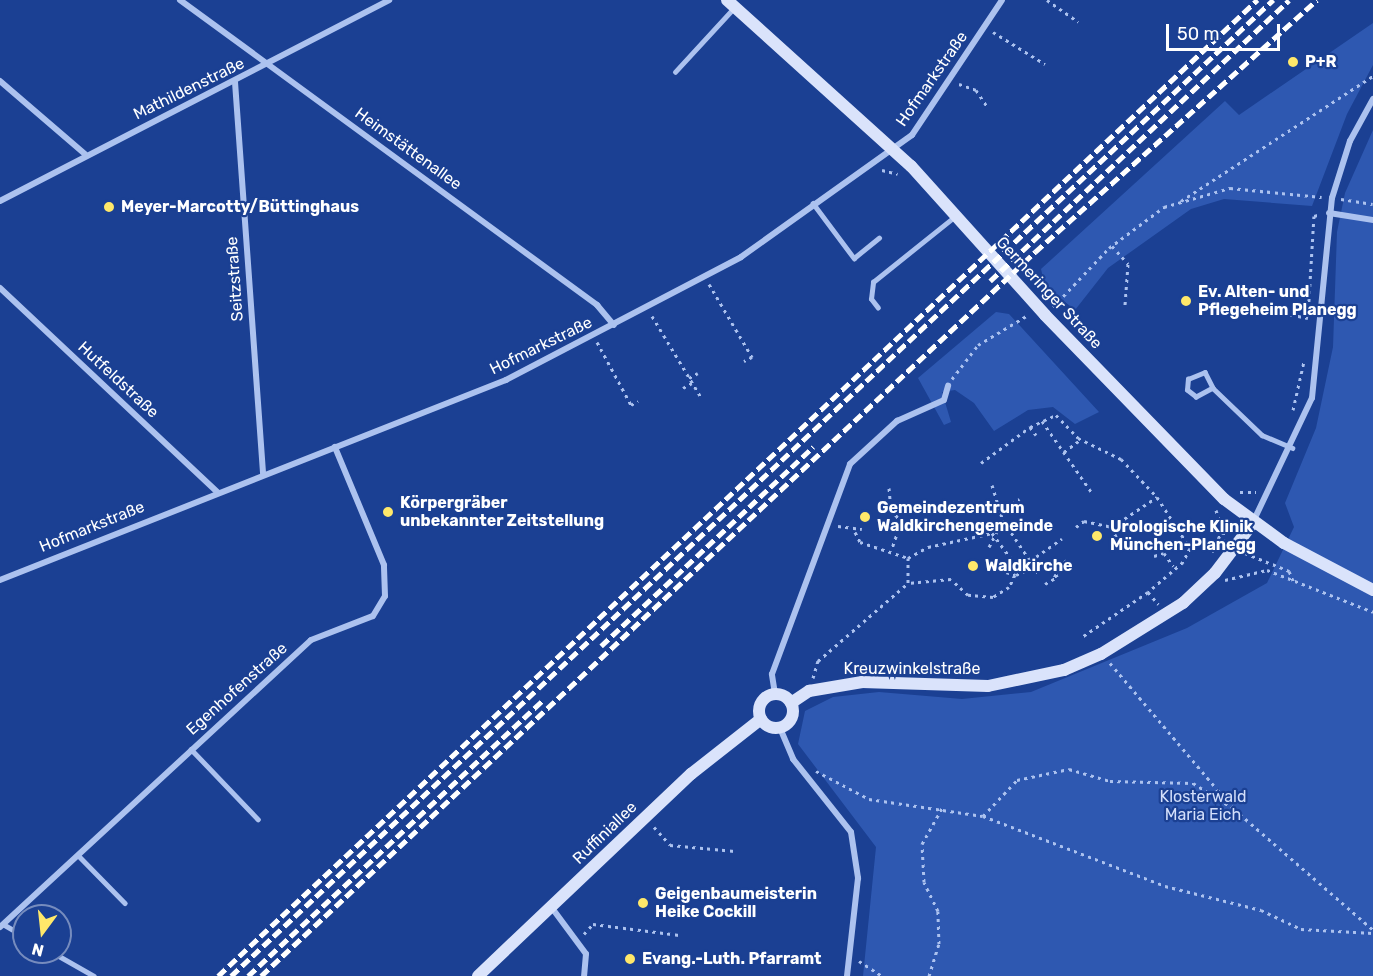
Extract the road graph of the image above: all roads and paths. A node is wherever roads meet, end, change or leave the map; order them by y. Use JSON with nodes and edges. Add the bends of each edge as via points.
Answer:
{"nodes":[{"id":1,"x":180,"y":0,"type":"edge"},
{"id":2,"x":389,"y":0,"type":"edge"},
{"id":3,"x":1001,"y":0,"type":"edge"},
{"id":4,"x":1047,"y":0,"type":"edge"},
{"id":5,"x":731,"y":4,"type":"edge"},
{"id":6,"x":1078,"y":22,"type":"dead end"},
{"id":7,"x":999,"y":36,"type":"dead end"},
{"id":8,"x":270,"y":64,"type":"junction"},
{"id":9,"x":1045,"y":64,"type":"dead end"},
{"id":10,"x":675,"y":72,"type":"dead end"},
{"id":11,"x":1373,"y":76,"type":"edge"},
{"id":12,"x":0,"y":81,"type":"edge"},
{"id":13,"x":235,"y":82,"type":"junction"},
{"id":14,"x":962,"y":86,"type":"dead end"},
{"id":15,"x":1373,"y":99,"type":"edge"},
{"id":16,"x":988,"y":108,"type":"dead end"},
{"id":17,"x":891,"y":147,"type":"junction"},
{"id":18,"x":84,"y":154,"type":"junction"},
{"id":19,"x":1332,"y":198,"type":"junction"},
{"id":20,"x":0,"y":201,"type":"edge"},
{"id":21,"x":813,"y":203,"type":"junction"},
{"id":22,"x":1177,"y":203,"type":"junction"},
{"id":23,"x":1373,"y":204,"type":"edge"},
{"id":24,"x":1329,"y":213,"type":"junction"},
{"id":25,"x":956,"y":216,"type":"junction"},
{"id":26,"x":1314,"y":216,"type":"dead end"},
{"id":27,"x":1373,"y":220,"type":"edge"},
{"id":28,"x":879,"y":238,"type":"dead end"},
{"id":29,"x":1112,"y":246,"type":"junction"},
{"id":30,"x":705,"y":276,"type":"junction"},
{"id":31,"x":0,"y":288,"type":"edge"},
{"id":32,"x":1059,"y":302,"type":"dead end"},
{"id":33,"x":1125,"y":305,"type":"dead end"},
{"id":34,"x":647,"y":307,"type":"junction"},
{"id":35,"x":1254,"y":307,"type":"dead end"},
{"id":36,"x":878,"y":308,"type":"dead end"},
{"id":37,"x":1029,"y":315,"type":"dead end"},
{"id":38,"x":1308,"y":318,"type":"junction"},
{"id":39,"x":614,"y":326,"type":"junction"},
{"id":40,"x":1307,"y":328,"type":"dead end"},
{"id":41,"x":593,"y":336,"type":"junction"},
{"id":42,"x":1305,"y":357,"type":"dead end"},
{"id":43,"x":744,"y":362,"type":"dead end"},
{"id":44,"x":698,"y":373,"type":"dead end"},
{"id":45,"x":689,"y":378,"type":"junction"},
{"id":46,"x":692,"y":383,"type":"junction"},
{"id":47,"x":948,"y":386,"type":"joint"},
{"id":48,"x":683,"y":388,"type":"dead end"},
{"id":49,"x":1213,"y":388,"type":"junction"},
{"id":50,"x":702,"y":399,"type":"dead end"},
{"id":51,"x":638,"y":401,"type":"dead end"},
{"id":52,"x":1042,"y":420,"type":"junction"},
{"id":53,"x":1290,"y":422,"type":"dead end"},
{"id":54,"x":1030,"y":427,"type":"junction"},
{"id":55,"x":1036,"y":435,"type":"dead end"},
{"id":56,"x":1081,"y":440,"type":"junction"},
{"id":57,"x":335,"y":447,"type":"junction"},
{"id":58,"x":1292,"y":448,"type":"junction"},
{"id":59,"x":1064,"y":452,"type":"junction"},
{"id":60,"x":981,"y":463,"type":"dead end"},
{"id":61,"x":263,"y":475,"type":"junction"},
{"id":62,"x":1264,"y":484,"type":"dead end"},
{"id":63,"x":992,"y":485,"type":"dead end"},
{"id":64,"x":889,"y":488,"type":"dead end"},
{"id":65,"x":1233,"y":488,"type":"dead end"},
{"id":66,"x":217,"y":492,"type":"junction"},
{"id":67,"x":1092,"y":493,"type":"dead end"},
{"id":68,"x":1157,"y":497,"type":"junction"},
{"id":69,"x":1019,"y":499,"type":"dead end"},
{"id":70,"x":1000,"y":513,"type":"junction"},
{"id":71,"x":1003,"y":520,"type":"junction"},
{"id":72,"x":1253,"y":523,"type":"junction"},
{"id":73,"x":1076,"y":526,"type":"dead end"},
{"id":74,"x":1112,"y":527,"type":"junction"},
{"id":75,"x":847,"y":529,"type":"dead end"},
{"id":76,"x":862,"y":529,"type":"dead end"},
{"id":77,"x":855,"y":532,"type":"junction"},
{"id":78,"x":992,"y":533,"type":"junction"},
{"id":79,"x":1220,"y":535,"type":"dead end"},
{"id":80,"x":1062,"y":539,"type":"dead end"},
{"id":81,"x":1117,"y":539,"type":"dead end"},
{"id":82,"x":988,"y":547,"type":"dead end"},
{"id":83,"x":1237,"y":547,"type":"junction"},
{"id":84,"x":892,"y":548,"type":"junction"},
{"id":85,"x":1154,"y":556,"type":"dead end"},
{"id":86,"x":908,"y":558,"type":"junction"},
{"id":87,"x":1208,"y":558,"type":"dead end"},
{"id":88,"x":1064,"y":560,"type":"dead end"},
{"id":89,"x":1030,"y":561,"type":"junction"},
{"id":90,"x":1173,"y":566,"type":"junction"},
{"id":91,"x":1034,"y":567,"type":"junction"},
{"id":92,"x":1071,"y":568,"type":"dead end"},
{"id":93,"x":1006,"y":572,"type":"dead end"},
{"id":94,"x":1215,"y":573,"type":"junction"},
{"id":95,"x":1016,"y":575,"type":"junction"},
{"id":96,"x":1040,"y":576,"type":"dead end"},
{"id":97,"x":0,"y":580,"type":"edge"},
{"id":98,"x":1052,"y":580,"type":"dead end"},
{"id":99,"x":908,"y":583,"type":"junction"},
{"id":100,"x":1294,"y":583,"type":"junction"},
{"id":101,"x":1045,"y":584,"type":"dead end"},
{"id":102,"x":1368,"y":588,"type":"edge"},
{"id":103,"x":1148,"y":592,"type":"junction"},
{"id":104,"x":1166,"y":600,"type":"dead end"},
{"id":105,"x":1160,"y":606,"type":"junction"},
{"id":106,"x":1151,"y":611,"type":"dead end"},
{"id":107,"x":1373,"y":612,"type":"edge"},
{"id":108,"x":1082,"y":637,"type":"dead end"},
{"id":109,"x":1103,"y":653,"type":"junction"},
{"id":110,"x":809,"y":691,"type":"junction"},
{"id":111,"x":775,"y":694,"type":"junction"},
{"id":112,"x":791,"y":703,"type":"junction"},
{"id":113,"x":761,"y":719,"type":"junction"},
{"id":114,"x":780,"y":728,"type":"junction"},
{"id":115,"x":190,"y":749,"type":"junction"},
{"id":116,"x":794,"y":759,"type":"junction"},
{"id":117,"x":942,"y":808,"type":"junction"},
{"id":118,"x":1234,"y":809,"type":"junction"},
{"id":119,"x":983,"y":816,"type":"junction"},
{"id":120,"x":645,"y":817,"type":"junction"},
{"id":121,"x":258,"y":819,"type":"dead end"},
{"id":122,"x":735,"y":851,"type":"dead end"},
{"id":123,"x":78,"y":855,"type":"junction"},
{"id":124,"x":125,"y":903,"type":"dead end"},
{"id":125,"x":552,"y":908,"type":"junction"},
{"id":126,"x":2,"y":926,"type":"edge"},
{"id":127,"x":1373,"y":931,"type":"edge"},
{"id":128,"x":679,"y":935,"type":"dead end"},
{"id":129,"x":579,"y":939,"type":"junction"},
{"id":130,"x":850,"y":955,"type":"junction"},
{"id":131,"x":72,"y":963,"type":"edge"},
{"id":132,"x":94,"y":976,"type":"edge"},
{"id":133,"x":478,"y":976,"type":"edge"},
{"id":134,"x":584,"y":976,"type":"edge"},
{"id":135,"x":848,"y":976,"type":"edge"},
{"id":136,"x":882,"y":976,"type":"edge"},
{"id":137,"x":929,"y":976,"type":"edge"}],
"edges":[{"from":1,"to":8,"type":"street","name":"Heimstättenallee"},
{"from":2,"to":8,"type":"street","name":"Mathildenstraße"},
{"from":3,"to":17,"type":"street","name":"Hofmarkstraße","via":[[912,135]]},
{"from":4,"to":6,"type":"path"},
{"from":5,"to":10,"type":"lane"},
{"from":5,"to":17,"type":"street","name":"Germeringer Straße"},
{"from":7,"to":9,"type":"path"},
{"from":8,"to":13,"type":"street","name":"Mathildenstraße"},
{"from":8,"to":39,"type":"street","name":"Heimstättenallee","via":[[597,305]]},
{"from":11,"to":22,"type":"path"},
{"from":12,"to":18,"type":"street"},
{"from":13,"to":18,"type":"street","name":"Mathildenstraße"},
{"from":13,"to":61,"type":"street","name":"Seitzstraße"},
{"from":14,"to":16,"type":"path","via":[[965,82],[976,90]]},
{"from":15,"to":19,"type":"street","name":"Kreuzwinkelstraße","via":[[1350,141]]},
{"from":17,"to":21,"type":"street","name":"Hofmarkstraße"},
{"from":17,"to":25,"type":"street","name":"Germeringer Straße"},
{"from":18,"to":20,"type":"street","name":"Mathildenstraße"},
{"from":19,"to":22,"type":"path","via":[[1230,188]]},
{"from":19,"to":23,"type":"path"},
{"from":19,"to":24,"type":"street","name":"Kreuzwinkelstraße"},
{"from":21,"to":28,"type":"lane","via":[[855,258]]},
{"from":21,"to":30,"type":"street","name":"Hofmarkstraße"},
{"from":22,"to":29,"type":"path"},
{"from":24,"to":27,"type":"street"},
{"from":24,"to":58,"type":"street","name":"Kreuzwinkelstraße","via":[[1317,368],[1312,398]]},
{"from":25,"to":36,"type":"lane","via":[[873,282],[871,299]]},
{"from":25,"to":72,"type":"street","name":"Germeringer Straße","via":[[1145,421]]},
{"from":26,"to":38,"type":"path"},
{"from":29,"to":32,"type":"path"},
{"from":29,"to":33,"type":"path","via":[[1128,264]]},
{"from":30,"to":34,"type":"street","name":"Hofmarkstraße"},
{"from":30,"to":43,"type":"path","via":[[752,357]]},
{"from":31,"to":66,"type":"street","name":"Hutfeldstraße"},
{"from":34,"to":39,"type":"street","name":"Hofmarkstraße"},
{"from":34,"to":45,"type":"path"},
{"from":35,"to":38,"type":"path"},
{"from":37,"to":47,"type":"path","via":[[978,345]]},
{"from":38,"to":40,"type":"path"},
{"from":39,"to":41,"type":"street","name":"Hofmarkstraße"},
{"from":41,"to":51,"type":"path","via":[[631,405]]},
{"from":41,"to":57,"type":"street","name":"Hofmarkstraße","via":[[506,380]]},
{"from":42,"to":53,"type":"path"},
{"from":44,"to":45,"type":"path"},
{"from":45,"to":46,"type":"path"},
{"from":46,"to":48,"type":"path"},
{"from":46,"to":50,"type":"path"},
{"from":47,"to":111,"type":"street","via":[[944,400],[897,421],[850,464],[772,674]]},
{"from":49,"to":49,"type":"lane","via":[[1205,372],[1188,378],[1187,390],[1196,397]]},
{"from":49,"to":58,"type":"lane","via":[[1262,435]]},
{"from":52,"to":54,"type":"path"},
{"from":52,"to":56,"type":"path","via":[[1056,415]]},
{"from":52,"to":59,"type":"path"},
{"from":54,"to":55,"type":"path"},
{"from":54,"to":60,"type":"path"},
{"from":56,"to":59,"type":"path"},
{"from":56,"to":68,"type":"path","via":[[1111,452]]},
{"from":57,"to":61,"type":"street","name":"Hofmarkstraße"},
{"from":57,"to":115,"type":"street","name":"Egenhofenstraße","via":[[384,565],[385,596],[373,616],[311,640]]},
{"from":58,"to":72,"type":"street","name":"Kreuzwinkelstraße"},
{"from":59,"to":67,"type":"path"},
{"from":61,"to":66,"type":"street","name":"Hofmarkstraße"},
{"from":62,"to":65,"type":"path","via":[[1246,495]]},
{"from":63,"to":70,"type":"path"},
{"from":64,"to":84,"type":"path","via":[[891,509],[901,522]]},
{"from":66,"to":97,"type":"street","name":"Hofmarkstraße"},
{"from":68,"to":74,"type":"path"},
{"from":68,"to":90,"type":"path","via":[[1190,548],[1183,562]]},
{"from":69,"to":70,"type":"path"},
{"from":70,"to":71,"type":"path"},
{"from":71,"to":78,"type":"path"},
{"from":71,"to":89,"type":"path"},
{"from":72,"to":83,"type":"street","name":"Kreuzwinkelstraße"},
{"from":72,"to":102,"type":"street","name":"Germeringer Straße"},
{"from":73,"to":74,"type":"path","via":[[1084,521]]},
{"from":74,"to":81,"type":"path"},
{"from":75,"to":77,"type":"path"},
{"from":76,"to":77,"type":"path"},
{"from":77,"to":84,"type":"path","via":[[873,548]]},
{"from":78,"to":82,"type":"path"},
{"from":78,"to":86,"type":"path","via":[[928,547]]},
{"from":78,"to":95,"type":"path","via":[[1018,568]]},
{"from":79,"to":87,"type":"path"},
{"from":80,"to":89,"type":"path"},
{"from":83,"to":94,"type":"street","name":"Kreuzwinkelstraße"},
{"from":83,"to":100,"type":"path","via":[[1288,572]]},
{"from":84,"to":86,"type":"path"},
{"from":85,"to":90,"type":"path","via":[[1164,553]]},
{"from":86,"to":99,"type":"path"},
{"from":88,"to":92,"type":"path"},
{"from":89,"to":91,"type":"path"},
{"from":90,"to":103,"type":"path"},
{"from":91,"to":95,"type":"path"},
{"from":91,"to":96,"type":"path"},
{"from":93,"to":95,"type":"path"},
{"from":94,"to":100,"type":"path","via":[[1227,582],[1267,570]]},
{"from":94,"to":109,"type":"street","name":"Kreuzwinkelstraße","via":[[1183,603]]},
{"from":95,"to":99,"type":"path","via":[[993,597],[968,595],[951,579]]},
{"from":98,"to":101,"type":"path","via":[[1058,572],[1058,577]]},
{"from":99,"to":110,"type":"path","via":[[818,661]]},
{"from":100,"to":107,"type":"path"},
{"from":103,"to":105,"type":"path"},
{"from":103,"to":108,"type":"path"},
{"from":104,"to":105,"type":"path"},
{"from":105,"to":106,"type":"path"},
{"from":109,"to":110,"type":"street","name":"Kreuzwinkelstraße","via":[[1029,681],[940,687],[862,682]]},
{"from":109,"to":118,"type":"path"},
{"from":110,"to":112,"type":"street","name":"Kreuzwinkelstraße"},
{"from":111,"to":112,"type":"street"},
{"from":111,"to":113,"type":"street","name":"Ruffiniallee","via":[[759,706]]},
{"from":112,"to":114,"type":"street","via":[[791,718]]},
{"from":113,"to":114,"type":"street"},
{"from":113,"to":120,"type":"street","name":"Ruffiniallee"},
{"from":114,"to":116,"type":"street"},
{"from":115,"to":121,"type":"lane"},
{"from":115,"to":123,"type":"street","name":"Egenhofenstraße"},
{"from":116,"to":117,"type":"path","via":[[869,799]]},
{"from":116,"to":130,"type":"street","via":[[851,832],[858,878]]},
{"from":117,"to":119,"type":"path"},
{"from":117,"to":137,"type":"path","via":[[921,844],[924,882],[938,911],[939,944]]},
{"from":118,"to":119,"type":"path","via":[[1194,783],[1110,781],[1069,769],[1017,780]]},
{"from":118,"to":127,"type":"path"},
{"from":119,"to":127,"type":"path","via":[[1165,886],[1261,910],[1301,929]]},
{"from":120,"to":122,"type":"path","via":[[670,845]]},
{"from":120,"to":125,"type":"street","name":"Ruffiniallee"},
{"from":123,"to":124,"type":"lane"},
{"from":123,"to":126,"type":"street","name":"Egenhofenstraße"},
{"from":125,"to":129,"type":"street"},
{"from":125,"to":133,"type":"street","name":"Ruffiniallee"},
{"from":128,"to":129,"type":"path","via":[[593,924]]},
{"from":129,"to":134,"type":"street","via":[[586,954]]},
{"from":130,"to":135,"type":"street"},
{"from":130,"to":136,"type":"path"},
{"from":131,"to":132,"type":"lane"}]}
